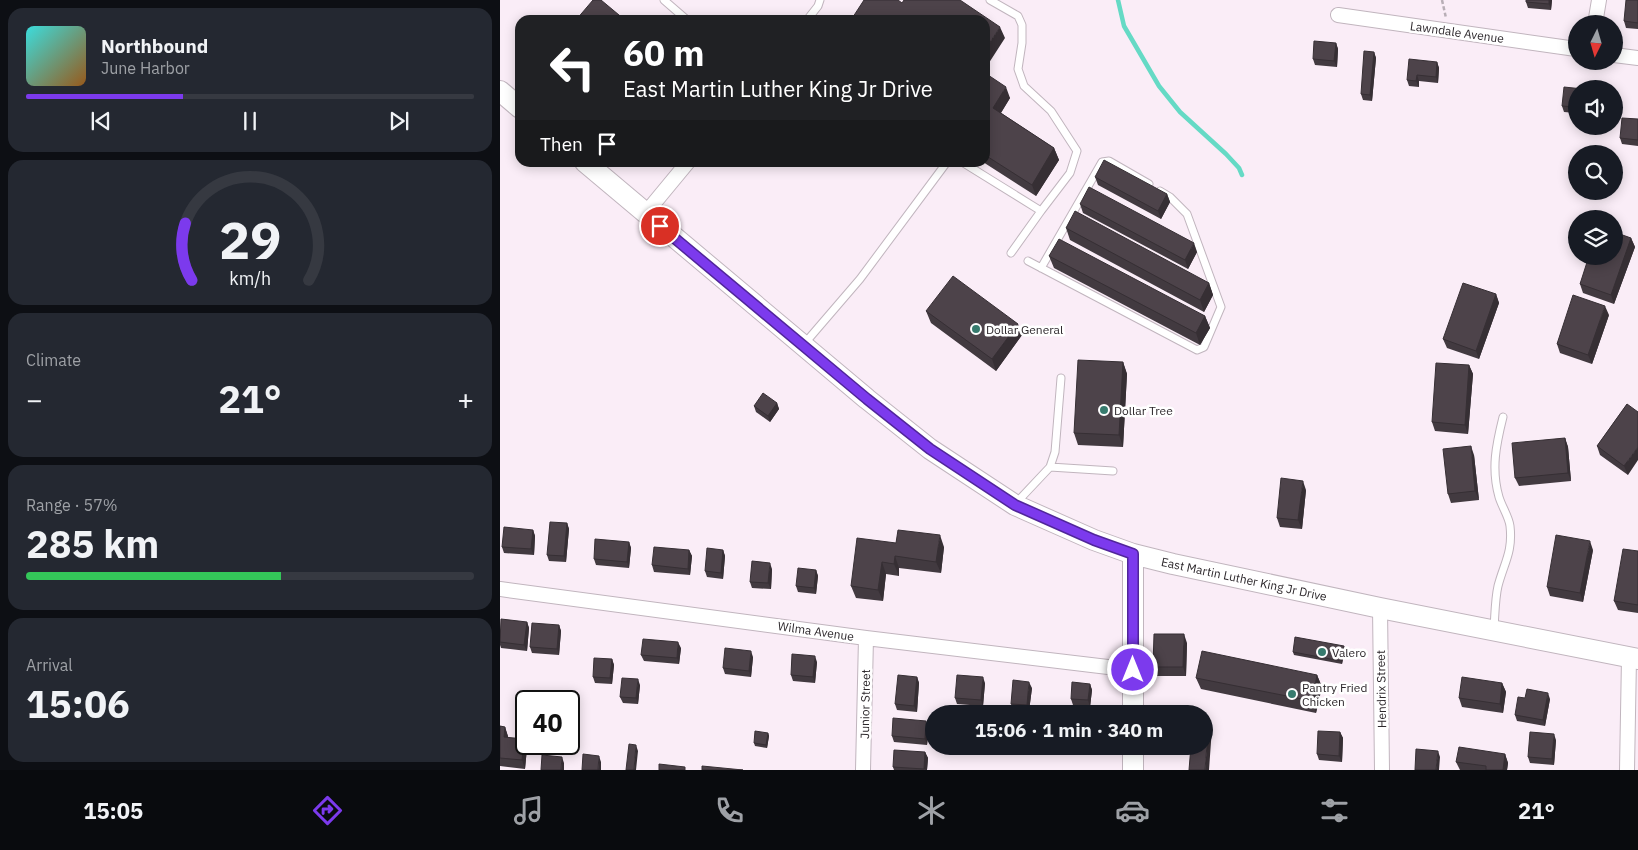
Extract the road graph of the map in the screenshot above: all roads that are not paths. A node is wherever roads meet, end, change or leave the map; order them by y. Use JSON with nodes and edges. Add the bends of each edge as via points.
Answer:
{"nodes":[{"id":1,"x":664,"y":0,"type":"edge"},
{"id":2,"x":820,"y":0,"type":"edge"},
{"id":3,"x":990,"y":0,"type":"edge"},
{"id":4,"x":1599,"y":0,"type":"edge"},
{"id":5,"x":681,"y":15,"type":"edge"},
{"id":6,"x":811,"y":15,"type":"edge"},
{"id":7,"x":1338,"y":15,"type":"dead end"},
{"id":8,"x":1596,"y":15,"type":"edge"},
{"id":9,"x":1568,"y":48,"type":"edge"},
{"id":10,"x":1623,"y":56,"type":"edge"},
{"id":11,"x":1638,"y":58,"type":"edge"},
{"id":12,"x":500,"y":91,"type":"edge"},
{"id":13,"x":515,"y":104,"type":"edge"},
{"id":14,"x":591,"y":167,"type":"edge"},
{"id":15,"x":684,"y":167,"type":"edge"},
{"id":16,"x":943,"y":167,"type":"edge"},
{"id":17,"x":970,"y":167,"type":"edge"},
{"id":18,"x":1041,"y":211,"type":"junction"},
{"id":19,"x":645,"y":214,"type":"junction"},
{"id":20,"x":1011,"y":253,"type":"dead end"},
{"id":21,"x":1028,"y":261,"type":"dead end"},
{"id":22,"x":1041,"y":268,"type":"junction"},
{"id":23,"x":803,"y":346,"type":"junction"},
{"id":24,"x":1061,"y":378,"type":"dead end"},
{"id":25,"x":1503,"y":417,"type":"dead end"},
{"id":26,"x":1050,"y":467,"type":"junction"},
{"id":27,"x":1113,"y":471,"type":"dead end"},
{"id":28,"x":1015,"y":505,"type":"junction"},
{"id":29,"x":1133,"y":554,"type":"junction"},
{"id":30,"x":500,"y":589,"type":"edge"},
{"id":31,"x":1380,"y":608,"type":"junction"},
{"id":32,"x":1494,"y":631,"type":"junction"},
{"id":33,"x":866,"y":638,"type":"junction"},
{"id":34,"x":1634,"y":659,"type":"edge"},
{"id":35,"x":1133,"y":670,"type":"junction"},
{"id":36,"x":1133,"y":705,"type":"edge"},
{"id":37,"x":1133,"y":755,"type":"edge"},
{"id":38,"x":863,"y":770,"type":"edge"},
{"id":39,"x":1133,"y":770,"type":"edge"},
{"id":40,"x":1382,"y":770,"type":"edge"},
{"id":41,"x":1627,"y":770,"type":"edge"}],
"edges":[{"from":1,"to":5,"type":"lane"},
{"from":2,"to":6,"type":"lane"},
{"from":3,"to":18,"type":"lane","via":[[1018,16],[1022,25],[1022,43],[1018,69],[1024,86],[1051,111],[1077,151],[1070,174]]},
{"from":4,"to":8,"type":"street"},
{"from":7,"to":9,"type":"street","name":"Lawndale Avenue"},
{"from":10,"to":11,"type":"street"},
{"from":12,"to":13,"type":"main road"},
{"from":14,"to":19,"type":"main road","name":"East Martin Luther King Jr Drive"},
{"from":15,"to":19,"type":"street"},
{"from":16,"to":23,"type":"lane","via":[[860,280]]},
{"from":17,"to":18,"type":"lane"},
{"from":18,"to":20,"type":"lane"},
{"from":19,"to":23,"type":"main road","name":"East Martin Luther King Jr Drive"},
{"from":21,"to":22,"type":"lane"},
{"from":22,"to":22,"type":"lane","via":[[1196,350],[1204,347],[1221,308],[1187,214],[1170,197],[1109,161],[1102,162]]},
{"from":23,"to":28,"type":"main road","name":"East Martin Luther King Jr Drive","via":[[930,449]]},
{"from":24,"to":26,"type":"lane","via":[[1055,452]]},
{"from":25,"to":32,"type":"lane","via":[[1494,469],[1502,506],[1510,524],[1510,551],[1498,586]]},
{"from":26,"to":27,"type":"lane"},
{"from":26,"to":28,"type":"lane"},
{"from":28,"to":29,"type":"main road","name":"East Martin Luther King Jr Drive"},
{"from":29,"to":31,"type":"main road","name":"East Martin Luther King Jr Drive"},
{"from":29,"to":35,"type":"main road"},
{"from":30,"to":33,"type":"street","name":"Wilma Avenue"},
{"from":31,"to":32,"type":"main road","name":"East Martin Luther King Jr Drive"},
{"from":31,"to":40,"type":"street","name":"Hendrix Street"},
{"from":32,"to":34,"type":"main road","name":"East Martin Luther King Jr Drive"},
{"from":33,"to":35,"type":"street","name":"Wilma Avenue"},
{"from":33,"to":38,"type":"street","name":"Junior Street"},
{"from":34,"to":41,"type":"street"},
{"from":35,"to":36,"type":"main road"},
{"from":37,"to":39,"type":"main road"}]}
